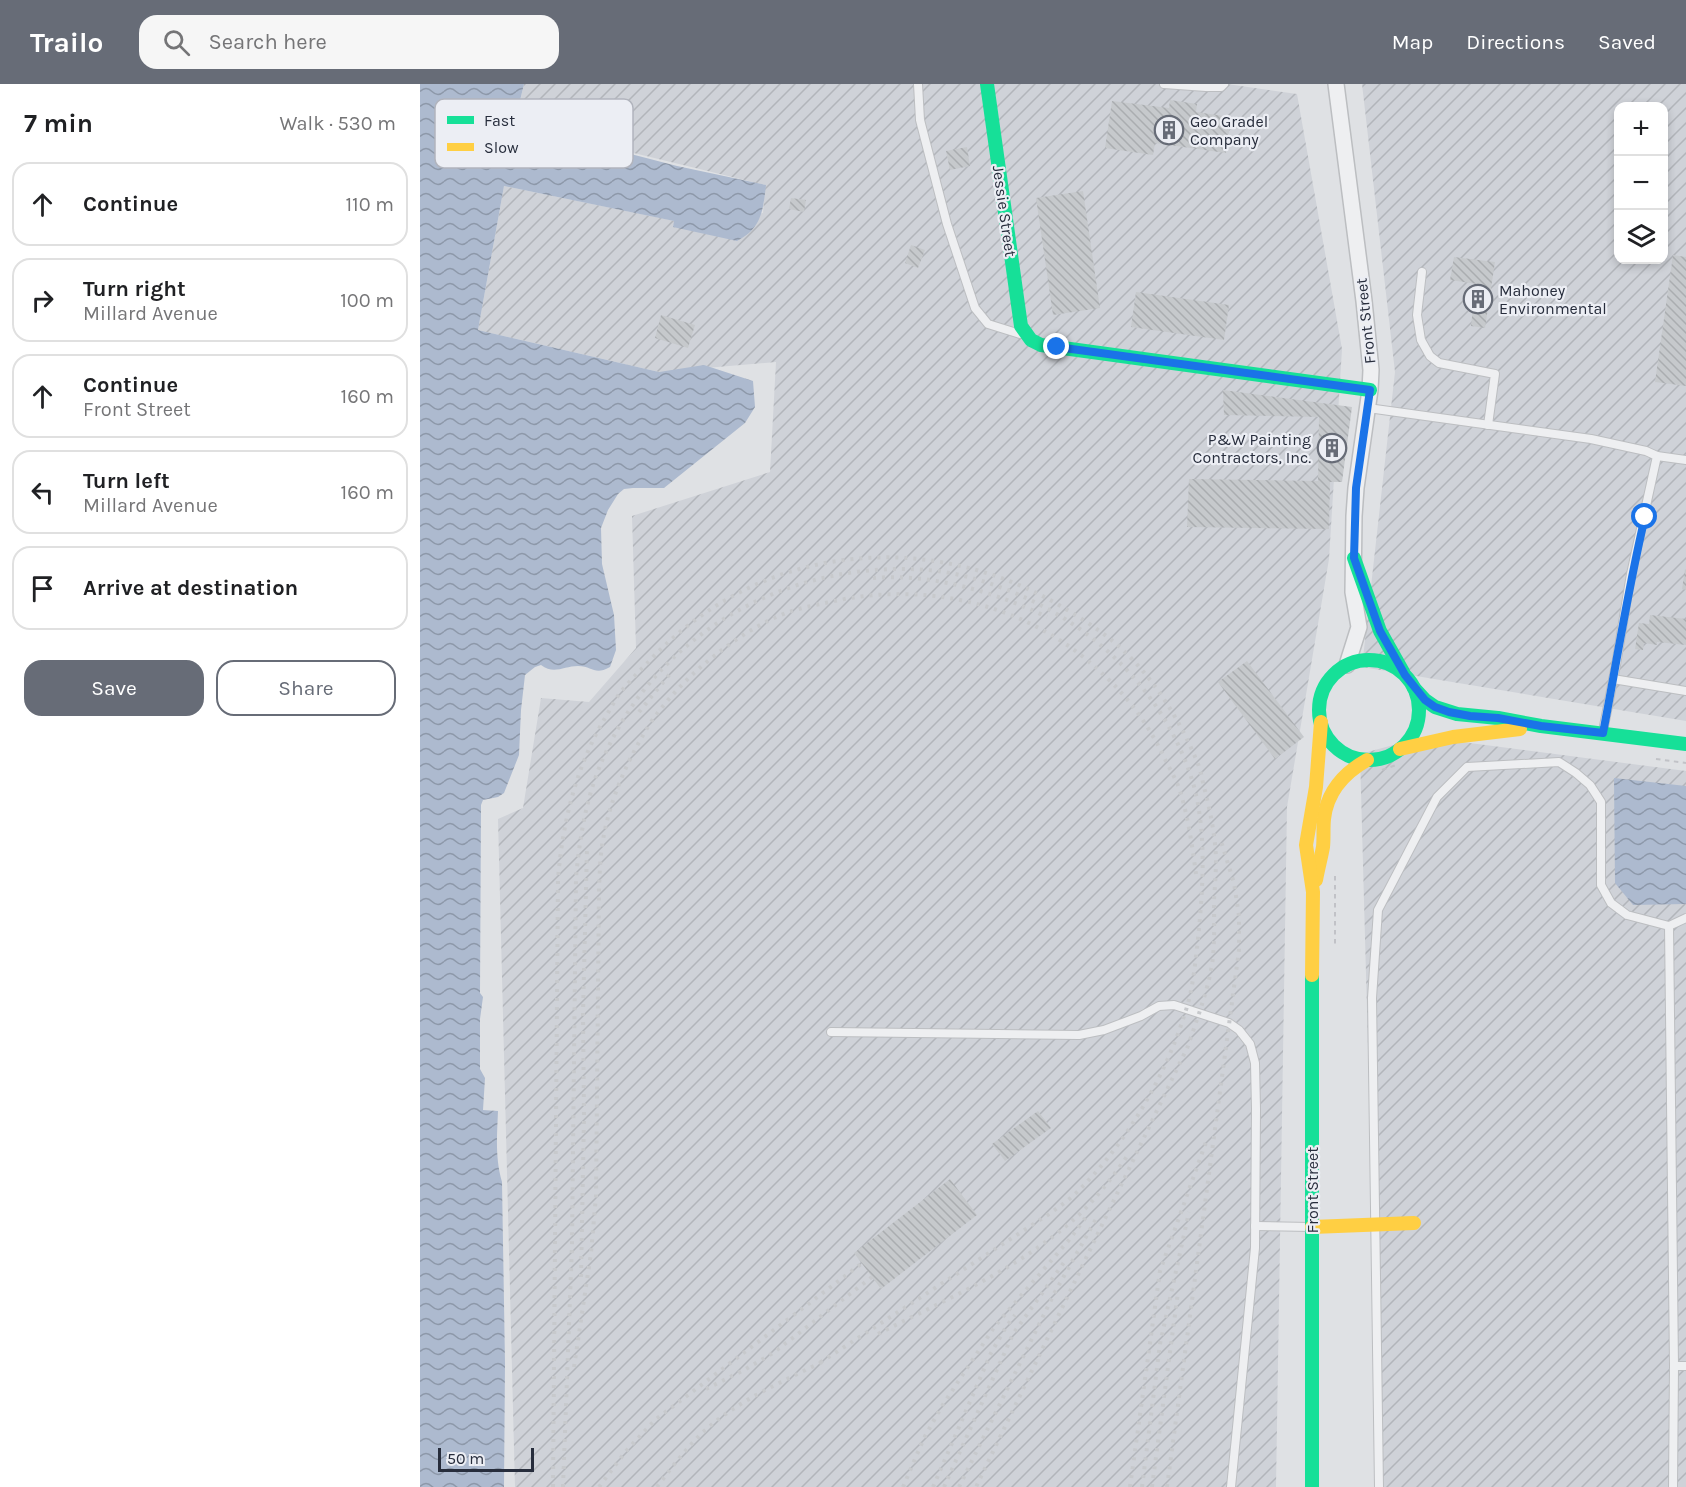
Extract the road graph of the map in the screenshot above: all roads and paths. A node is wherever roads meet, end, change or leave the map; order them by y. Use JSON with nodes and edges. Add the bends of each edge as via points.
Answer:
{"nodes":[{"id":1,"x":918,"y":84,"type":"edge"},
{"id":2,"x":987,"y":84,"type":"edge"},
{"id":3,"x":1164,"y":84,"type":"edge"},
{"id":4,"x":1224,"y":84,"type":"edge"},
{"id":5,"x":1336,"y":84,"type":"edge"},
{"id":6,"x":1422,"y":272,"type":"dead end"},
{"id":7,"x":1027,"y":336,"type":"junction"},
{"id":8,"x":1370,"y":390,"type":"junction"},
{"id":9,"x":1368,"y":408,"type":"junction"},
{"id":10,"x":1488,"y":425,"type":"junction"},
{"id":11,"x":1657,"y":456,"type":"junction"},
{"id":12,"x":1686,"y":460,"type":"edge"},
{"id":13,"x":1354,"y":558,"type":"junction"},
{"id":14,"x":1347,"y":665,"type":"junction"},
{"id":15,"x":1405,"y":675,"type":"junction"},
{"id":16,"x":1613,"y":680,"type":"junction"},
{"id":17,"x":1414,"y":688,"type":"junction"},
{"id":18,"x":1686,"y":691,"type":"edge"},
{"id":19,"x":1321,"y":722,"type":"junction"},
{"id":20,"x":1541,"y":726,"type":"junction"},
{"id":21,"x":1603,"y":733,"type":"junction"},
{"id":22,"x":1686,"y":744,"type":"edge"},
{"id":23,"x":1400,"y":749,"type":"junction"},
{"id":24,"x":1367,"y":760,"type":"junction"},
{"id":25,"x":1313,"y":892,"type":"junction"},
{"id":26,"x":1686,"y":918,"type":"edge"},
{"id":27,"x":1669,"y":926,"type":"junction"},
{"id":28,"x":831,"y":1032,"type":"dead end"},
{"id":29,"x":1414,"y":1223,"type":"dead end"},
{"id":30,"x":1374,"y":1225,"type":"junction"},
{"id":31,"x":1255,"y":1226,"type":"junction"},
{"id":32,"x":1312,"y":1227,"type":"junction"},
{"id":33,"x":1674,"y":1366,"type":"junction"},
{"id":34,"x":1686,"y":1366,"type":"edge"},
{"id":35,"x":1231,"y":1487,"type":"edge"},
{"id":36,"x":1312,"y":1487,"type":"edge"},
{"id":37,"x":1379,"y":1487,"type":"edge"},
{"id":38,"x":1673,"y":1487,"type":"edge"}],
"edges":[{"from":1,"to":7,"type":"lane","via":[[920,120],[947,224],[975,308],[988,324]]},
{"from":2,"to":7,"type":"street","name":"Jessie Street","via":[[1021,326]]},
{"from":3,"to":4,"type":"lane"},
{"from":5,"to":8,"type":"street","name":"Front Street","via":[[1364,301]]},
{"from":6,"to":10,"type":"lane","via":[[1417,315],[1421,340],[1439,363],[1495,374]]},
{"from":7,"to":8,"type":"street","via":[[1041,345]]},
{"from":8,"to":9,"type":"street","name":"Front Street"},
{"from":9,"to":10,"type":"lane"},
{"from":9,"to":13,"type":"street","name":"Front Street","via":[[1356,488]]},
{"from":10,"to":11,"type":"lane","via":[[1591,439]]},
{"from":11,"to":12,"type":"lane"},
{"from":11,"to":16,"type":"lane"},
{"from":13,"to":14,"type":"street","name":"Front Street","via":[[1353,592],[1359,627]]},
{"from":13,"to":15,"type":"street","name":"Front Street","via":[[1380,631]]},
{"from":14,"to":15,"type":"street","via":[[1379,661]]},
{"from":14,"to":19,"type":"street","via":[[1323,691],[1319,706]]},
{"from":15,"to":17,"type":"street"},
{"from":16,"to":18,"type":"lane"},
{"from":16,"to":21,"type":"lane"},
{"from":17,"to":20,"type":"street","via":[[1430,703],[1449,712]]},
{"from":17,"to":23,"type":"street","via":[[1419,704],[1418,721],[1412,736]]},
{"from":19,"to":24,"type":"street","via":[[1337,748]]},
{"from":19,"to":25,"type":"street","name":"Front Street","via":[[1306,845]]},
{"from":20,"to":21,"type":"street"},
{"from":20,"to":23,"type":"street","via":[[1453,737]]},
{"from":21,"to":22,"type":"street"},
{"from":23,"to":24,"type":"street"},
{"from":24,"to":25,"type":"street","name":"Front Street","via":[[1342,778],[1328,801]]},
{"from":25,"to":32,"type":"street","name":"Front Street"},
{"from":26,"to":27,"type":"lane"},
{"from":27,"to":30,"type":"lane","via":[[1627,915],[1611,903],[1601,885],[1600,802],[1590,785],[1559,762],[1467,767],[1437,797],[1377,910],[1372,998]]},
{"from":27,"to":33,"type":"lane"},
{"from":28,"to":31,"type":"lane","via":[[1079,1035],[1104,1030],[1159,1006],[1174,1005],[1229,1023],[1250,1044],[1255,1063]]},
{"from":29,"to":30,"type":"street"},
{"from":30,"to":32,"type":"street"},
{"from":30,"to":37,"type":"lane"},
{"from":31,"to":32,"type":"lane"},
{"from":31,"to":35,"type":"lane"},
{"from":32,"to":36,"type":"street","name":"Front Street"},
{"from":33,"to":34,"type":"lane"},
{"from":33,"to":38,"type":"lane"}]}
